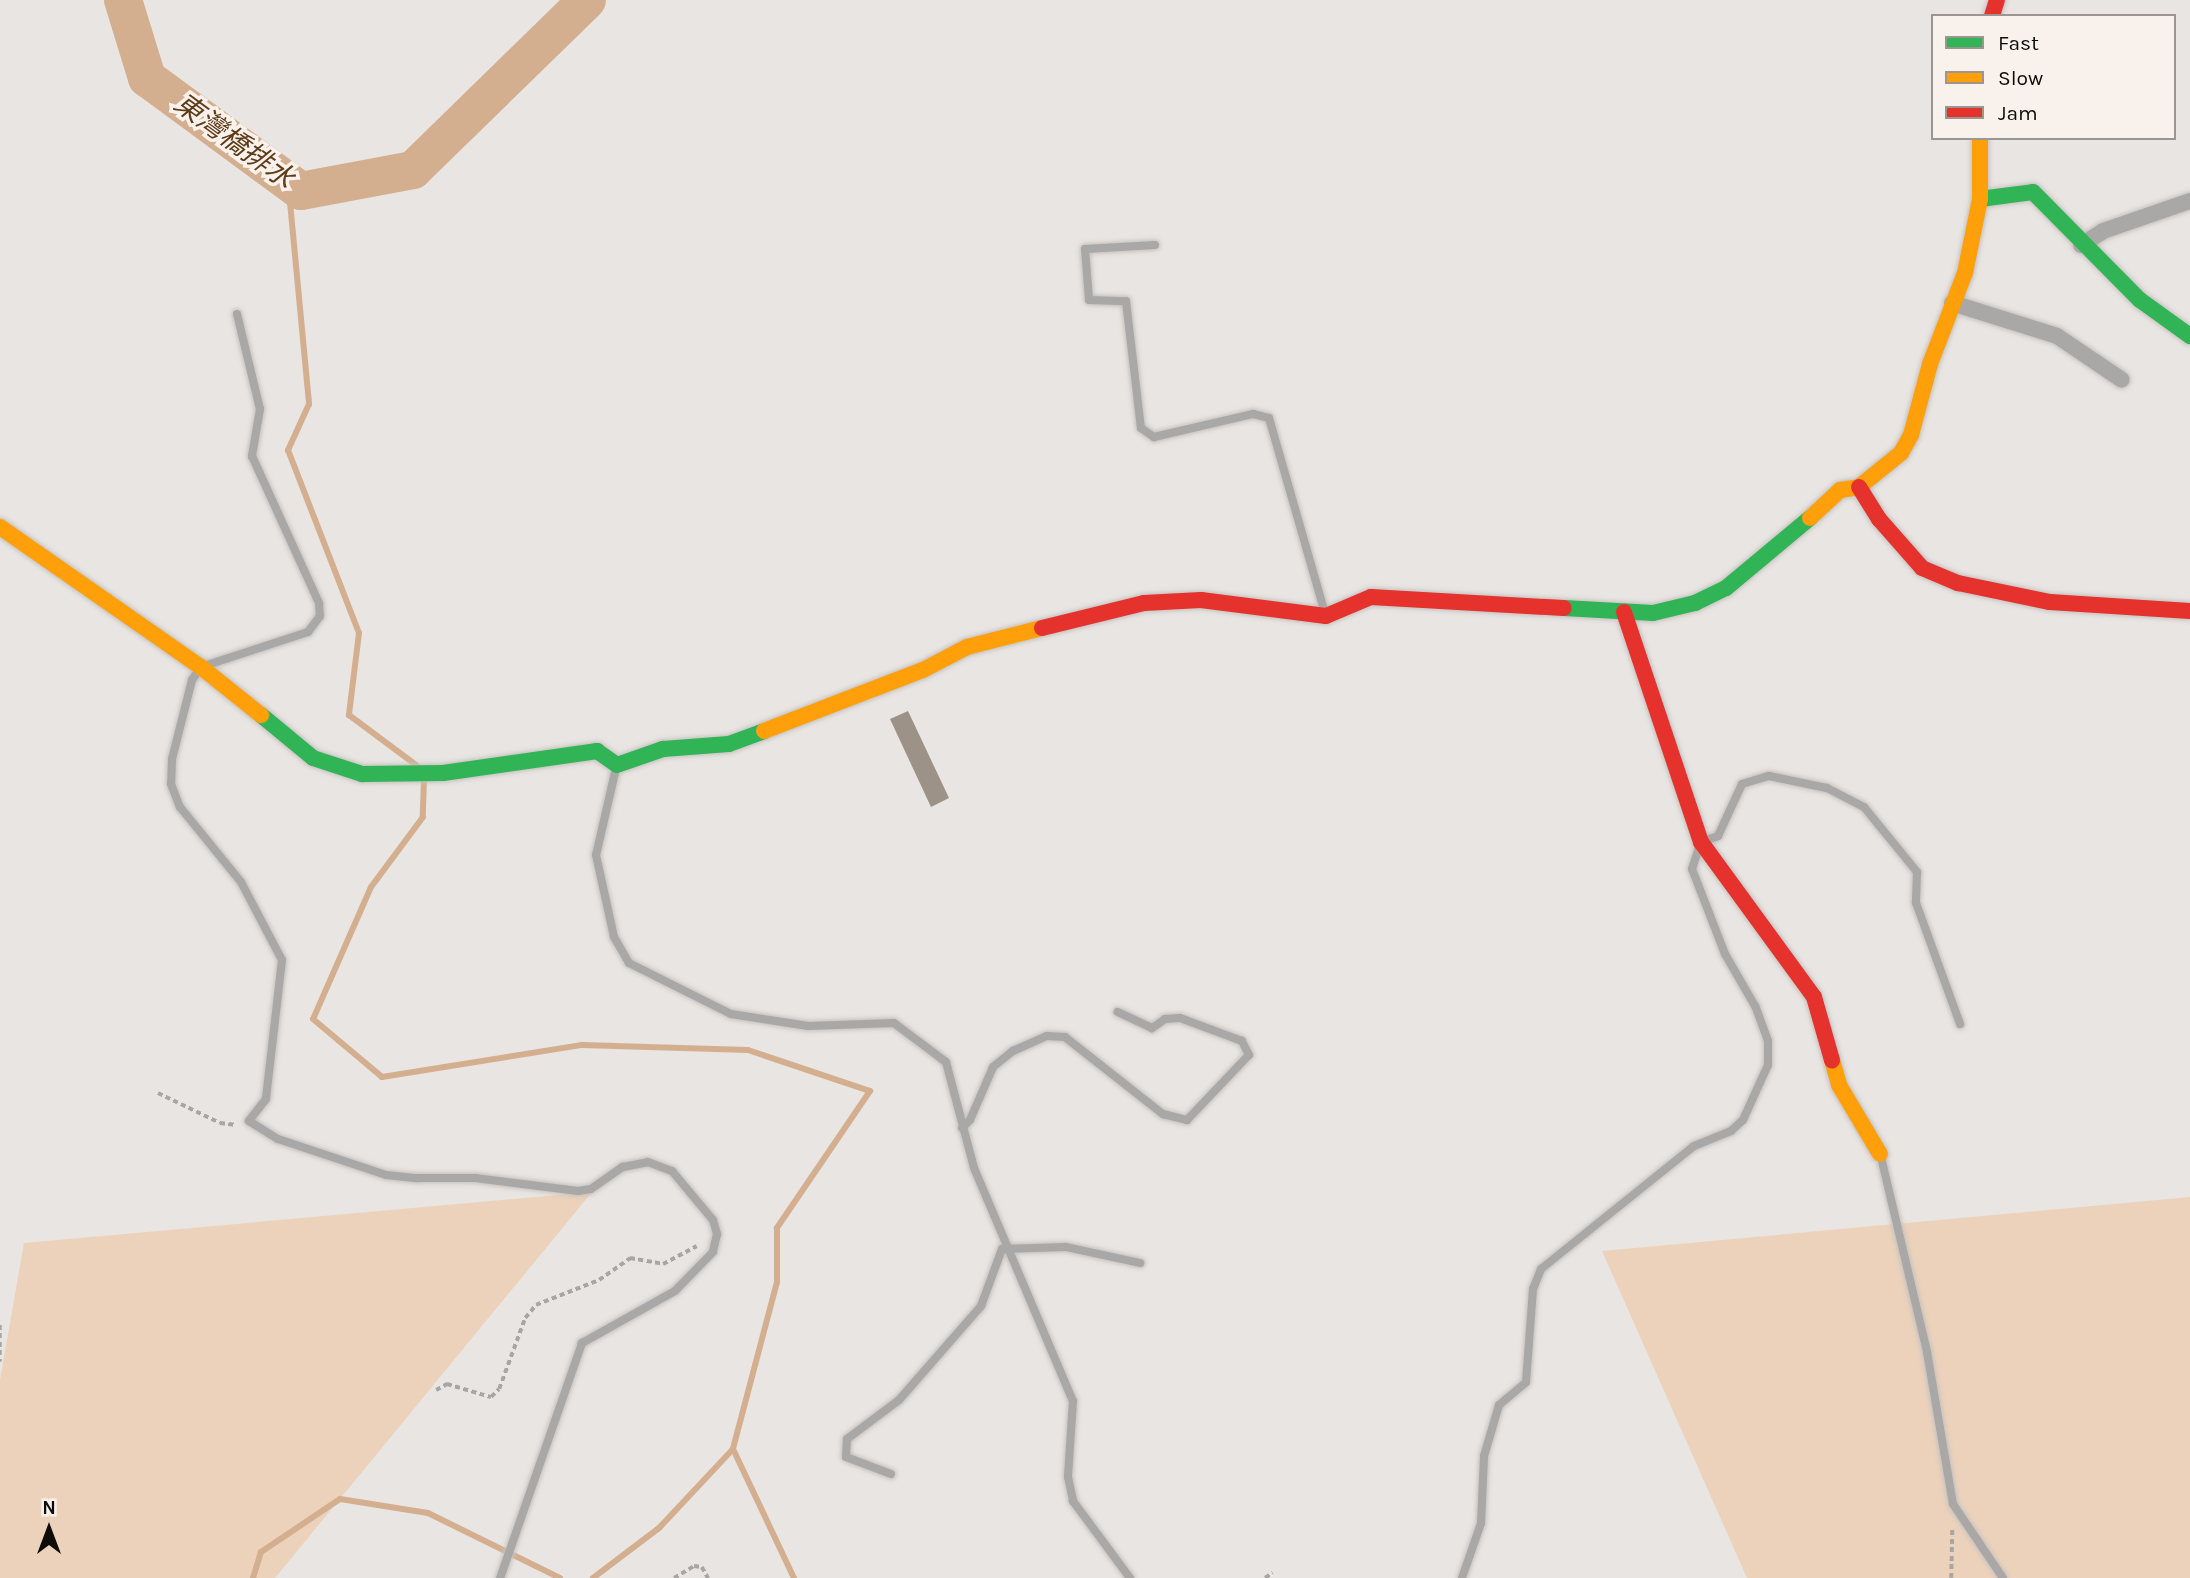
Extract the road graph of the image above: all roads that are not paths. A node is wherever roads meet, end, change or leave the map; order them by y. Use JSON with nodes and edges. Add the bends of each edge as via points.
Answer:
{"nodes":[{"id":1,"x":1980,"y":140,"type":"edge"},
{"id":2,"x":1980,"y":199,"type":"junction"},
{"id":3,"x":2190,"y":201,"type":"edge"},
{"id":4,"x":1155,"y":245,"type":"dead end"},
{"id":5,"x":2081,"y":245,"type":"junction"},
{"id":6,"x":1952,"y":303,"type":"junction"},
{"id":7,"x":237,"y":313,"type":"dead end"},
{"id":8,"x":2190,"y":336,"type":"edge"},
{"id":9,"x":2122,"y":380,"type":"dead end"},
{"id":10,"x":1859,"y":487,"type":"junction"},
{"id":11,"x":0,"y":527,"type":"edge"},
{"id":12,"x":2190,"y":611,"type":"edge"},
{"id":13,"x":1624,"y":612,"type":"junction"},
{"id":14,"x":1326,"y":616,"type":"junction"},
{"id":15,"x":201,"y":667,"type":"junction"},
{"id":16,"x":617,"y":765,"type":"junction"},
{"id":17,"x":1701,"y":842,"type":"junction"},
{"id":18,"x":1118,"y":1012,"type":"dead end"},
{"id":19,"x":1960,"y":1024,"type":"dead end"},
{"id":20,"x":962,"y":1128,"type":"junction"},
{"id":21,"x":1880,"y":1154,"type":"joint"},
{"id":22,"x":1006,"y":1250,"type":"junction"},
{"id":23,"x":1140,"y":1263,"type":"dead end"},
{"id":24,"x":891,"y":1474,"type":"dead end"},
{"id":25,"x":500,"y":1573,"type":"edge"},
{"id":26,"x":1130,"y":1578,"type":"edge"},
{"id":27,"x":1462,"y":1578,"type":"edge"},
{"id":28,"x":2003,"y":1578,"type":"edge"}],
"edges":[{"from":1,"to":2,"type":"street"},
{"from":2,"to":5,"type":"street","via":[[2033,192]]},
{"from":2,"to":6,"type":"street","via":[[1965,274]]},
{"from":3,"to":5,"type":"street","via":[[2103,231]]},
{"from":4,"to":14,"type":"lane","via":[[1085,249],[1089,300],[1126,301],[1141,428],[1154,437],[1254,414],[1269,418]]},
{"from":5,"to":8,"type":"street","via":[[2140,300]]},
{"from":6,"to":9,"type":"street","via":[[2057,336]]},
{"from":6,"to":10,"type":"street","via":[[1911,435],[1886,469]]},
{"from":7,"to":15,"type":"lane","via":[[260,409],[252,456],[319,603],[320,616],[309,632]]},
{"from":10,"to":12,"type":"street","via":[[1879,519],[1922,568],[1958,583],[2050,602]]},
{"from":10,"to":13,"type":"street","via":[[1840,490],[1774,552],[1726,588],[1695,603],[1653,613]]},
{"from":11,"to":15,"type":"street"},
{"from":13,"to":14,"type":"street","via":[[1371,597]]},
{"from":13,"to":17,"type":"street"},
{"from":14,"to":16,"type":"street","via":[[1201,600],[1144,603],[967,647],[923,670],[729,744],[663,749]]},
{"from":15,"to":16,"type":"street","via":[[313,758],[362,774],[438,773],[597,751]]},
{"from":15,"to":25,"type":"lane","via":[[192,680],[172,759],[173,791],[200,834],[241,882],[282,960],[266,1099],[249,1121],[278,1139],[407,1177],[475,1178],[578,1191],[591,1189],[623,1167],[648,1163],[672,1171],[713,1220],[717,1234],[713,1252],[675,1291],[582,1343]]},
{"from":16,"to":20,"type":"lane","via":[[596,855],[614,937],[629,963],[731,1014],[808,1026],[882,1022],[902,1026],[946,1062]]},
{"from":17,"to":19,"type":"lane","via":[[1718,836],[1742,785],[1756,776],[1827,788],[1857,802],[1917,872],[1916,903]]},
{"from":17,"to":21,"type":"street","via":[[1814,997],[1839,1085]]},
{"from":17,"to":27,"type":"lane","via":[[1693,877],[1726,954],[1755,1006],[1768,1041],[1768,1065],[1743,1120],[1731,1131],[1694,1146],[1541,1269],[1533,1289],[1526,1382],[1499,1405],[1484,1456],[1481,1523]]},
{"from":18,"to":20,"type":"lane","via":[[1152,1028],[1165,1019],[1180,1018],[1242,1041],[1249,1055],[1187,1120],[1164,1114],[1066,1037],[1048,1036],[1013,1051],[993,1067],[970,1120]]},
{"from":20,"to":22,"type":"lane"},
{"from":21,"to":28,"type":"lane","via":[[1927,1352],[1953,1504]]},
{"from":22,"to":23,"type":"lane","via":[[1066,1247]]},
{"from":22,"to":24,"type":"lane","via":[[997,1253],[981,1306],[899,1400],[847,1439],[846,1457]]},
{"from":22,"to":26,"type":"lane","via":[[1073,1401],[1068,1477],[1073,1501]]}]}
